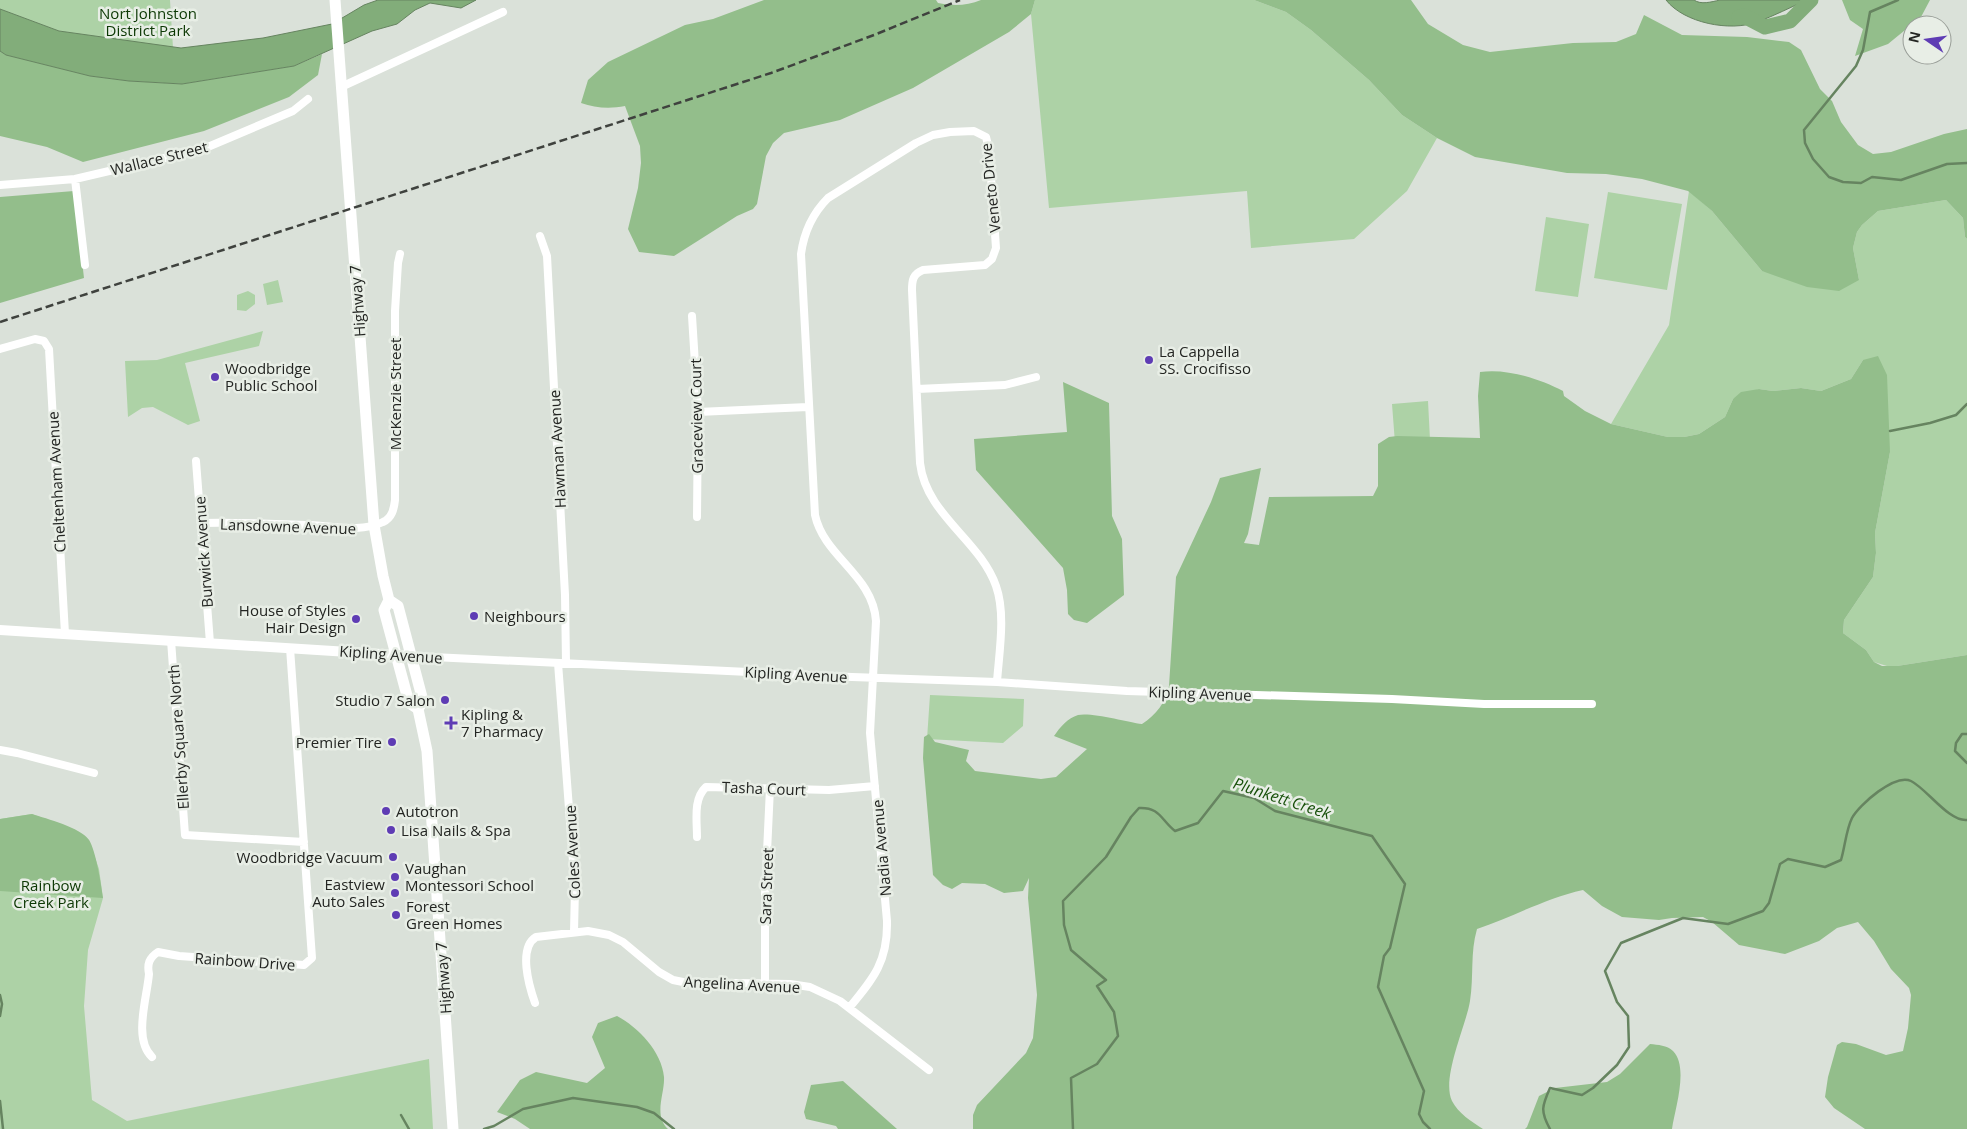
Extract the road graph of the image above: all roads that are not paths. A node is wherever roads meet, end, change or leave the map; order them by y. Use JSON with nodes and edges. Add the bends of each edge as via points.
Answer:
{"nodes":[{"id":1,"x":335,"y":0,"type":"edge"},
{"id":2,"x":503,"y":12,"type":"dead end"},
{"id":3,"x":341,"y":87,"type":"junction"},
{"id":4,"x":308,"y":99,"type":"dead end"},
{"id":5,"x":75,"y":179,"type":"junction"},
{"id":6,"x":0,"y":185,"type":"edge"},
{"id":7,"x":540,"y":236,"type":"dead end"},
{"id":8,"x":400,"y":254,"type":"dead end"},
{"id":9,"x":85,"y":265,"type":"dead end"},
{"id":10,"x":692,"y":316,"type":"dead end"},
{"id":11,"x":0,"y":349,"type":"edge"},
{"id":12,"x":1036,"y":377,"type":"dead end"},
{"id":13,"x":917,"y":389,"type":"junction"},
{"id":14,"x":808,"y":408,"type":"junction"},
{"id":15,"x":698,"y":412,"type":"junction"},
{"id":16,"x":196,"y":461,"type":"dead end"},
{"id":17,"x":697,"y":516,"type":"dead end"},
{"id":18,"x":201,"y":523,"type":"junction"},
{"id":19,"x":374,"y":525,"type":"junction"},
{"id":20,"x":389,"y":600,"type":"junction"},
{"id":21,"x":0,"y":630,"type":"edge"},
{"id":22,"x":64,"y":634,"type":"junction"},
{"id":23,"x":171,"y":640,"type":"junction"},
{"id":24,"x":210,"y":643,"type":"junction"},
{"id":25,"x":290,"y":648,"type":"junction"},
{"id":26,"x":396,"y":654,"type":"junction"},
{"id":27,"x":412,"y":656,"type":"junction"},
{"id":28,"x":562,"y":663,"type":"junction"},
{"id":29,"x":872,"y":678,"type":"junction"},
{"id":30,"x":998,"y":682,"type":"junction"},
{"id":31,"x":1592,"y":704,"type":"dead end"},
{"id":32,"x":418,"y":709,"type":"junction"},
{"id":33,"x":0,"y":750,"type":"edge"},
{"id":34,"x":94,"y":773,"type":"dead end"},
{"id":35,"x":875,"y":786,"type":"junction"},
{"id":36,"x":770,"y":788,"type":"junction"},
{"id":37,"x":697,"y":837,"type":"dead end"},
{"id":38,"x":304,"y":842,"type":"junction"},
{"id":39,"x":574,"y":932,"type":"junction"},
{"id":40,"x":765,"y":984,"type":"junction"},
{"id":41,"x":535,"y":1003,"type":"dead end"},
{"id":42,"x":849,"y":1008,"type":"junction"},
{"id":43,"x":152,"y":1057,"type":"dead end"},
{"id":44,"x":929,"y":1070,"type":"dead end"},
{"id":45,"x":453,"y":1129,"type":"edge"}],
"edges":[{"from":1,"to":3,"type":"main road","name":"Highway 7"},
{"from":2,"to":3,"type":"street"},
{"from":3,"to":19,"type":"main road","name":"Highway 7"},
{"from":4,"to":5,"type":"street","name":"Wallace Street","via":[[293,112],[203,149]]},
{"from":5,"to":6,"type":"street","name":"Wallace Street"},
{"from":5,"to":9,"type":"street"},
{"from":7,"to":28,"type":"street","name":"Hawman Avenue","via":[[547,256],[565,595]]},
{"from":8,"to":19,"type":"street","name":"McKenzie Street","via":[[395,311],[395,500],[390,517]]},
{"from":10,"to":15,"type":"street","name":"Graceview Court"},
{"from":11,"to":22,"type":"street","name":"Cheltenham Avenue","via":[[35,339],[44,341],[49,349]]},
{"from":12,"to":13,"type":"street","via":[[1005,385]]},
{"from":13,"to":14,"type":"street","name":"Veneto Drive","via":[[913,276],[923,270],[985,265],[995,254],[988,143],[979,132],[942,133],[925,139],[837,191],[814,214],[805,232],[801,254]]},
{"from":13,"to":30,"type":"street","name":"Veneto Drive","via":[[920,463],[925,485],[936,504],[985,565],[997,588],[1001,606]]},
{"from":14,"to":15,"type":"street"},
{"from":14,"to":29,"type":"street","name":"Veneto Drive","via":[[816,521],[832,549],[862,583],[872,604],[876,621]]},
{"from":15,"to":17,"type":"street","name":"Graceview Court"},
{"from":16,"to":18,"type":"street","name":"Burwick Avenue"},
{"from":18,"to":19,"type":"street","name":"Lansdowne Avenue","via":[[354,528]]},
{"from":18,"to":24,"type":"street","name":"Burwick Avenue"},
{"from":19,"to":20,"type":"main road","name":"Highway 7"},
{"from":20,"to":26,"type":"main road","name":"Highway 7","via":[[384,610]]},
{"from":20,"to":27,"type":"main road","name":"Highway 7","via":[[398,606]]},
{"from":21,"to":22,"type":"street","name":"Kipling Avenue"},
{"from":22,"to":23,"type":"street","name":"Kipling Avenue"},
{"from":23,"to":24,"type":"street","name":"Kipling Avenue"},
{"from":23,"to":38,"type":"street","name":"Ellerby Square North","via":[[184,834]]},
{"from":24,"to":25,"type":"street","name":"Kipling Avenue"},
{"from":25,"to":26,"type":"street","name":"Kipling Avenue"},
{"from":25,"to":38,"type":"street","name":"Rainbow Drive"},
{"from":26,"to":27,"type":"street","name":"Kipling Avenue"},
{"from":26,"to":32,"type":"main road","name":"Highway 7","via":[[409,703]]},
{"from":27,"to":28,"type":"street","name":"Kipling Avenue"},
{"from":27,"to":32,"type":"main road","name":"Highway 7","via":[[423,701]]},
{"from":28,"to":29,"type":"street","name":"Kipling Avenue"},
{"from":28,"to":39,"type":"street","name":"Coles Avenue","via":[[575,888]]},
{"from":29,"to":30,"type":"street","name":"Kipling Avenue"},
{"from":29,"to":35,"type":"street","name":"Nadia Avenue","via":[[870,733]]},
{"from":30,"to":31,"type":"street","name":"Kipling Avenue","via":[[1127,691],[1392,698],[1484,704]]},
{"from":32,"to":45,"type":"main road","name":"Highway 7","via":[[427,751]]},
{"from":33,"to":34,"type":"street"},
{"from":35,"to":36,"type":"street","name":"Tasha Court","via":[[829,790]]},
{"from":35,"to":42,"type":"street","name":"Nadia Avenue","via":[[887,940],[878,969]]},
{"from":36,"to":37,"type":"street","name":"Tasha Court","via":[[706,787],[698,799]]},
{"from":36,"to":40,"type":"street","name":"Sara Street"},
{"from":38,"to":43,"type":"street","name":"Rainbow Drive","via":[[312,958],[304,965],[158,952],[149,960],[142,1039]]},
{"from":39,"to":40,"type":"street","name":"Angelina Avenue","via":[[597,932],[617,938],[653,968],[674,980]]},
{"from":39,"to":41,"type":"street","via":[[536,937],[529,944],[526,952],[528,986]]},
{"from":40,"to":42,"type":"street","name":"Angelina Avenue","via":[[810,987]]},
{"from":42,"to":44,"type":"street","name":"Angelina Avenue"}]}
